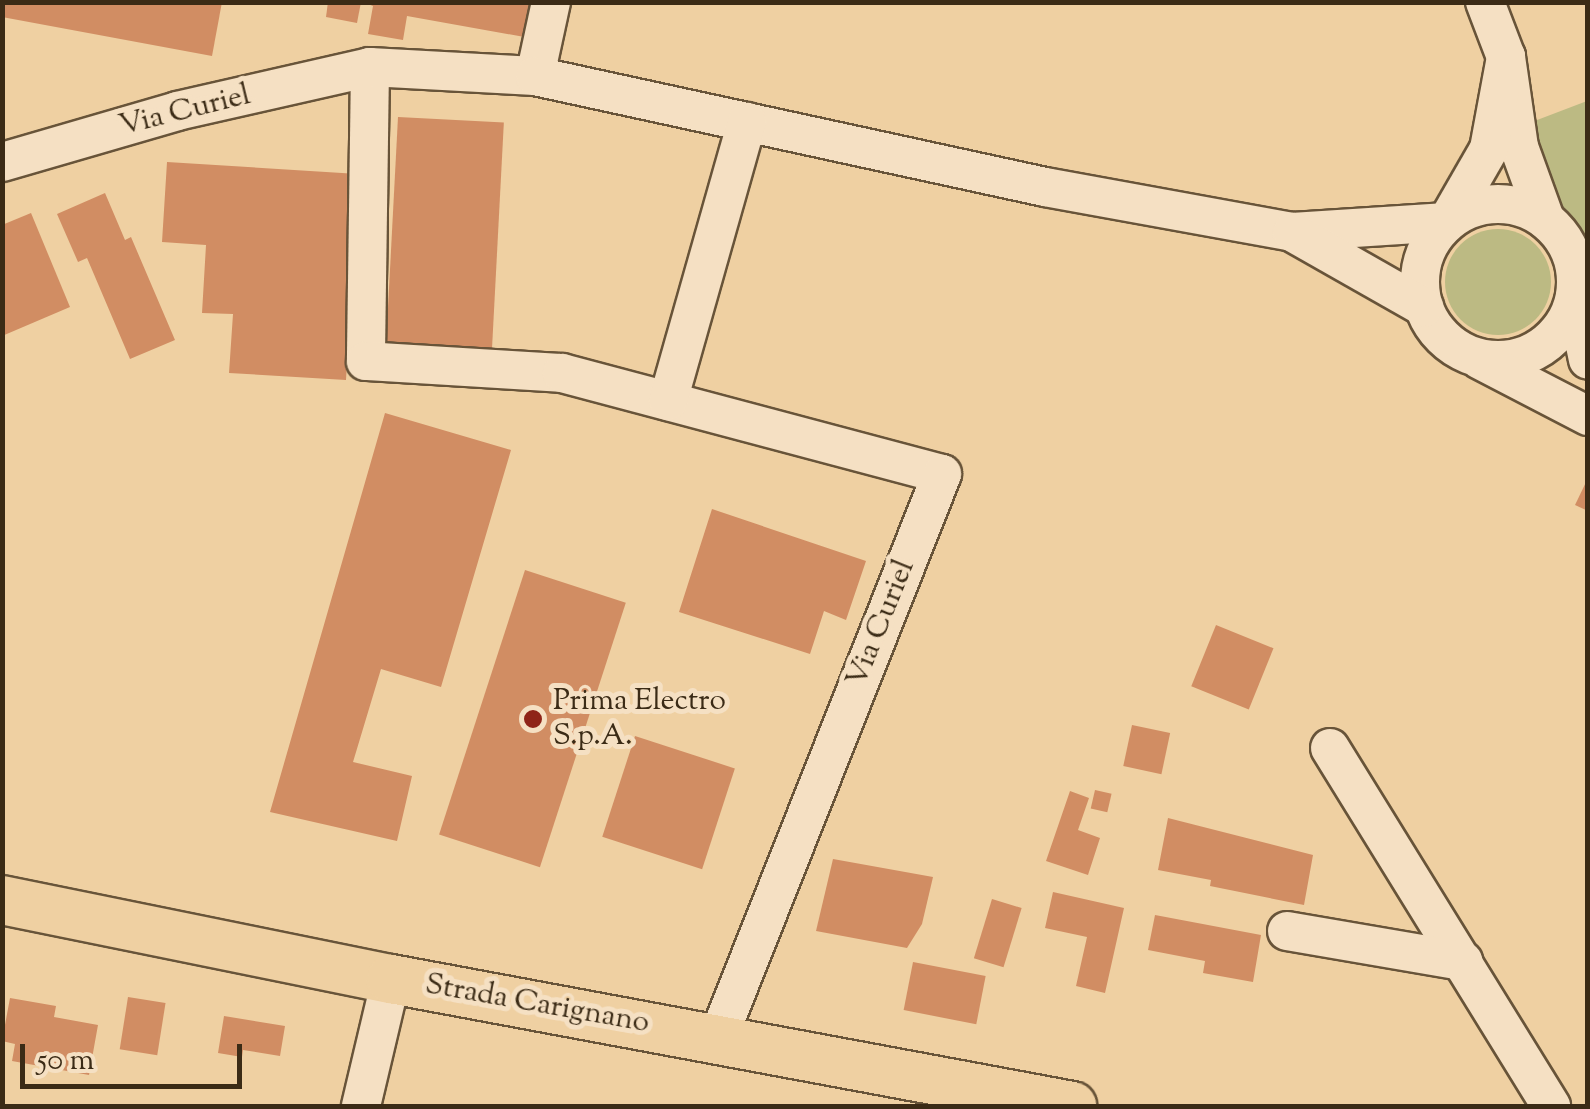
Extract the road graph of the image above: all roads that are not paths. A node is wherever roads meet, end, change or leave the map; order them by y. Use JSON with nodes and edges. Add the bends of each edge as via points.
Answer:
{"nodes":[{"id":1,"x":552,"y":2,"type":"edge"},
{"id":2,"x":1485,"y":2,"type":"edge"},
{"id":3,"x":1506,"y":58,"type":"junction"},
{"id":4,"x":370,"y":67,"type":"junction"},
{"id":5,"x":534,"y":76,"type":"junction"},
{"id":6,"x":747,"y":122,"type":"junction"},
{"id":7,"x":2,"y":162,"type":"edge"},
{"id":8,"x":1545,"y":219,"type":"junction"},
{"id":9,"x":1447,"y":222,"type":"junction"},
{"id":10,"x":1292,"y":232,"type":"junction"},
{"id":11,"x":1575,"y":297,"type":"junction"},
{"id":12,"x":1424,"y":307,"type":"junction"},
{"id":13,"x":1473,"y":356,"type":"junction"},
{"id":14,"x":1588,"y":360,"type":"edge"},
{"id":15,"x":668,"y":401,"type":"junction"},
{"id":16,"x":1588,"y":416,"type":"edge"},
{"id":17,"x":1330,"y":748,"type":"dead end"},
{"id":18,"x":2,"y":900,"type":"edge"},
{"id":19,"x":1287,"y":931,"type":"dead end"},
{"id":20,"x":1463,"y":962,"type":"junction"},
{"id":21,"x":391,"y":979,"type":"junction"},
{"id":22,"x":718,"y":1038,"type":"junction"},
{"id":23,"x":361,"y":1106,"type":"edge"},
{"id":24,"x":1072,"y":1106,"type":"edge"},
{"id":25,"x":1551,"y":1106,"type":"edge"}],
"edges":[{"from":1,"to":5,"type":"street"},
{"from":2,"to":3,"type":"street"},
{"from":3,"to":8,"type":"street","via":[[1519,147]]},
{"from":3,"to":9,"type":"street","via":[[1489,149]]},
{"from":4,"to":5,"type":"street","name":"Via Curiel"},
{"from":4,"to":7,"type":"street","name":"Via Curiel","via":[[177,111]]},
{"from":4,"to":15,"type":"street","name":"Via Curiel","via":[[366,360],[562,373]]},
{"from":5,"to":6,"type":"street","name":"Via Curiel"},
{"from":6,"to":10,"type":"street","name":"Via Curiel"},
{"from":6,"to":15,"type":"street"},
{"from":8,"to":9,"type":"street","via":[[1496,203]]},
{"from":8,"to":11,"type":"street","via":[[1564,240],[1575,268]]},
{"from":9,"to":10,"type":"street","name":"Via Curiel"},
{"from":9,"to":12,"type":"street","via":[[1428,246],[1419,276]]},
{"from":10,"to":12,"type":"street","name":"Via Curiel"},
{"from":11,"to":13,"type":"street","via":[[1548,342],[1499,360]]},
{"from":11,"to":14,"type":"street"},
{"from":12,"to":13,"type":"street","via":[[1442,338]]},
{"from":13,"to":16,"type":"street"},
{"from":15,"to":22,"type":"street","name":"Via Curiel","via":[[942,474]]},
{"from":17,"to":20,"type":"street"},
{"from":18,"to":21,"type":"main road","name":"Strada Carignano"},
{"from":19,"to":20,"type":"street"},
{"from":20,"to":25,"type":"street"},
{"from":21,"to":22,"type":"main road","name":"Strada Carignano"},
{"from":21,"to":23,"type":"street"},
{"from":22,"to":24,"type":"main road","name":"Strada Carignano"}]}
